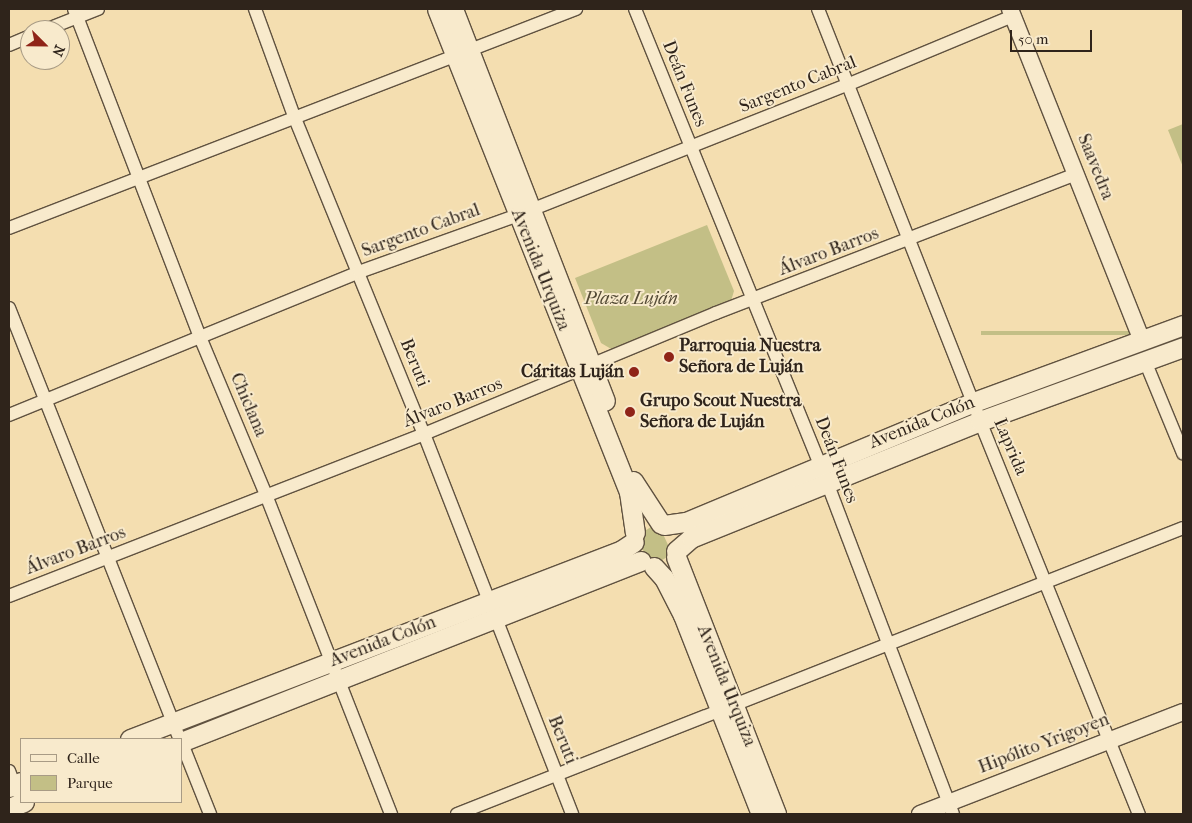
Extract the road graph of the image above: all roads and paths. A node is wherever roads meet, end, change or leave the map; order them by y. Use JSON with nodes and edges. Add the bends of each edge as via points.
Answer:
{"nodes":[{"id":1,"x":98,"y":9,"type":"edge"},
{"id":2,"x":255,"y":9,"type":"edge"},
{"id":3,"x":438,"y":9,"type":"edge"},
{"id":4,"x":453,"y":9,"type":"edge"},
{"id":5,"x":576,"y":9,"type":"edge"},
{"id":6,"x":635,"y":9,"type":"edge"},
{"id":7,"x":818,"y":9,"type":"edge"},
{"id":8,"x":1012,"y":12,"type":"edge"},
{"id":9,"x":76,"y":13,"type":"edge"},
{"id":10,"x":63,"y":20,"type":"edge"},
{"id":11,"x":463,"y":52,"type":"junction"},
{"id":12,"x":847,"y":85,"type":"junction"},
{"id":13,"x":294,"y":116,"type":"junction"},
{"id":14,"x":690,"y":146,"type":"junction"},
{"id":15,"x":1076,"y":174,"type":"junction"},
{"id":16,"x":139,"y":179,"type":"junction"},
{"id":17,"x":524,"y":212,"type":"junction"},
{"id":18,"x":9,"y":228,"type":"edge"},
{"id":19,"x":910,"y":240,"type":"junction"},
{"id":20,"x":359,"y":272,"type":"junction"},
{"id":21,"x":754,"y":299,"type":"junction"},
{"id":22,"x":9,"y":308,"type":"edge"},
{"id":23,"x":1183,"y":325,"type":"edge"},
{"id":24,"x":200,"y":337,"type":"junction"},
{"id":25,"x":1142,"y":340,"type":"junction"},
{"id":26,"x":1183,"y":347,"type":"edge"},
{"id":27,"x":1146,"y":361,"type":"junction"},
{"id":28,"x":586,"y":368,"type":"junction"},
{"id":29,"x":44,"y":400,"type":"junction"},
{"id":30,"x":974,"y":402,"type":"junction"},
{"id":31,"x":9,"y":414,"type":"edge"},
{"id":32,"x":980,"y":420,"type":"junction"},
{"id":33,"x":424,"y":434,"type":"junction"},
{"id":34,"x":1183,"y":453,"type":"edge"},
{"id":35,"x":820,"y":464,"type":"junction"},
{"id":36,"x":826,"y":483,"type":"junction"},
{"id":37,"x":266,"y":495,"type":"junction"},
{"id":38,"x":662,"y":524,"type":"junction"},
{"id":39,"x":1183,"y":528,"type":"edge"},
{"id":40,"x":634,"y":537,"type":"junction"},
{"id":41,"x":676,"y":554,"type":"junction"},
{"id":42,"x":106,"y":558,"type":"junction"},
{"id":43,"x":648,"y":564,"type":"junction"},
{"id":44,"x":1047,"y":582,"type":"junction"},
{"id":45,"x":9,"y":596,"type":"edge"},
{"id":46,"x":488,"y":602,"type":"junction"},
{"id":47,"x":496,"y":620,"type":"junction"},
{"id":48,"x":889,"y":642,"type":"junction"},
{"id":49,"x":335,"y":670,"type":"junction"},
{"id":50,"x":728,"y":708,"type":"junction"},
{"id":51,"x":1183,"y":712,"type":"edge"},
{"id":52,"x":180,"y":737,"type":"edge"},
{"id":53,"x":155,"y":738,"type":"edge"},
{"id":54,"x":1110,"y":740,"type":"junction"},
{"id":55,"x":182,"y":742,"type":"edge"},
{"id":56,"x":556,"y":774,"type":"junction"},
{"id":57,"x":951,"y":808,"type":"edge"},
{"id":58,"x":210,"y":814,"type":"edge"},
{"id":59,"x":391,"y":814,"type":"edge"},
{"id":60,"x":457,"y":814,"type":"edge"},
{"id":61,"x":572,"y":814,"type":"edge"},
{"id":62,"x":761,"y":814,"type":"edge"},
{"id":63,"x":776,"y":814,"type":"edge"},
{"id":64,"x":920,"y":814,"type":"edge"},
{"id":65,"x":1140,"y":814,"type":"edge"}],
"edges":[{"from":1,"to":9,"type":"street"},
{"from":2,"to":13,"type":"street","name":"Beruti"},
{"from":3,"to":11,"type":"main road","name":"Avenida Urquiza"},
{"from":4,"to":11,"type":"main road","name":"Avenida Urquiza"},
{"from":5,"to":11,"type":"street"},
{"from":6,"to":14,"type":"street","name":"Deán Funes"},
{"from":7,"to":12,"type":"street","name":"Laprida"},
{"from":8,"to":12,"type":"street","name":"Sargento Cabral"},
{"from":8,"to":15,"type":"street","name":"Saavedra"},
{"from":9,"to":10,"type":"street"},
{"from":9,"to":16,"type":"street","name":"Chiclana"},
{"from":11,"to":13,"type":"street"},
{"from":11,"to":17,"type":"main road","name":"Avenida Urquiza"},
{"from":12,"to":14,"type":"street","name":"Sargento Cabral"},
{"from":12,"to":19,"type":"street","name":"Laprida"},
{"from":13,"to":16,"type":"street"},
{"from":13,"to":20,"type":"street","name":"Beruti"},
{"from":14,"to":17,"type":"street","name":"Sargento Cabral"},
{"from":14,"to":21,"type":"street","name":"Deán Funes"},
{"from":15,"to":19,"type":"street","name":"Álvaro Barros"},
{"from":15,"to":25,"type":"street","name":"Saavedra"},
{"from":16,"to":18,"type":"street"},
{"from":16,"to":24,"type":"street","name":"Chiclana"},
{"from":17,"to":20,"type":"street","name":"Sargento Cabral"},
{"from":17,"to":28,"type":"main road","name":"Avenida Urquiza"},
{"from":19,"to":21,"type":"street","name":"Álvaro Barros"},
{"from":19,"to":30,"type":"street","name":"Laprida"},
{"from":20,"to":24,"type":"street","name":"Sargento Cabral"},
{"from":20,"to":33,"type":"street","name":"Beruti"},
{"from":21,"to":28,"type":"street","name":"Álvaro Barros"},
{"from":21,"to":35,"type":"street","name":"Deán Funes"},
{"from":22,"to":29,"type":"street"},
{"from":23,"to":25,"type":"main road","name":"Avenida Colón"},
{"from":24,"to":29,"type":"street","name":"Sargento Cabral"},
{"from":24,"to":37,"type":"street","name":"Chiclana"},
{"from":25,"to":30,"type":"main road","name":"Avenida Colón"},
{"from":26,"to":27,"type":"main road","name":"Avenida Colón"},
{"from":27,"to":32,"type":"main road","name":"Avenida Colón"},
{"from":27,"to":34,"type":"street"},
{"from":28,"to":33,"type":"street","name":"Álvaro Barros"},
{"from":28,"to":38,"type":"main road","name":"Avenida Urquiza","via":[[631,477]]},
{"from":28,"to":40,"type":"main road","name":"Avenida Urquiza","via":[[629,492]]},
{"from":29,"to":31,"type":"street","name":"Sargento Cabral"},
{"from":29,"to":42,"type":"street"},
{"from":30,"to":32,"type":"street","name":"Laprida"},
{"from":30,"to":35,"type":"main road","name":"Avenida Colón"},
{"from":32,"to":36,"type":"main road","name":"Avenida Colón"},
{"from":32,"to":44,"type":"street","name":"Laprida"},
{"from":33,"to":37,"type":"street","name":"Álvaro Barros"},
{"from":33,"to":46,"type":"street","name":"Beruti"},
{"from":35,"to":36,"type":"street","name":"Deán Funes"},
{"from":35,"to":38,"type":"main road","name":"Avenida Colón","via":[[686,522]]},
{"from":36,"to":41,"type":"main road","name":"Avenida Colón","via":[[691,538]]},
{"from":36,"to":48,"type":"street","name":"Deán Funes"},
{"from":37,"to":42,"type":"street","name":"Álvaro Barros"},
{"from":37,"to":49,"type":"street","name":"Chiclana"},
{"from":38,"to":40,"type":"main road","via":[[646,523]]},
{"from":38,"to":41,"type":"main road"},
{"from":39,"to":44,"type":"street"},
{"from":40,"to":43,"type":"main road"},
{"from":40,"to":46,"type":"main road","name":"Avenida Colón","via":[[622,550]]},
{"from":41,"to":43,"type":"main road","via":[[667,567]]},
{"from":41,"to":50,"type":"main road","name":"Avenida Urquiza"},
{"from":42,"to":45,"type":"street","name":"Álvaro Barros"},
{"from":42,"to":52,"type":"street"},
{"from":43,"to":47,"type":"main road","name":"Avenida Colón"},
{"from":43,"to":50,"type":"main road","name":"Avenida Urquiza","via":[[664,578]]},
{"from":44,"to":48,"type":"street"},
{"from":44,"to":54,"type":"street","name":"Laprida"},
{"from":46,"to":47,"type":"street","name":"Beruti"},
{"from":46,"to":49,"type":"main road","name":"Avenida Colón"},
{"from":47,"to":49,"type":"main road","name":"Avenida Colón"},
{"from":47,"to":56,"type":"street","name":"Beruti"},
{"from":48,"to":50,"type":"street"},
{"from":48,"to":57,"type":"street","name":"Deán Funes"},
{"from":49,"to":52,"type":"main road","name":"Avenida Colón"},
{"from":49,"to":59,"type":"street","name":"Chiclana"},
{"from":50,"to":56,"type":"street"},
{"from":50,"to":62,"type":"main road","name":"Avenida Urquiza"},
{"from":50,"to":63,"type":"main road","name":"Avenida Urquiza"},
{"from":51,"to":54,"type":"street","name":"Hipólito Yrigoyen"},
{"from":52,"to":53,"type":"main road","name":"Avenida Colón"},
{"from":54,"to":57,"type":"street","name":"Hipólito Yrigoyen"},
{"from":54,"to":65,"type":"street","name":"Laprida"},
{"from":55,"to":58,"type":"street"},
{"from":56,"to":60,"type":"street"},
{"from":56,"to":61,"type":"street","name":"Beruti"},
{"from":57,"to":64,"type":"street","name":"Hipólito Yrigoyen"}]}
